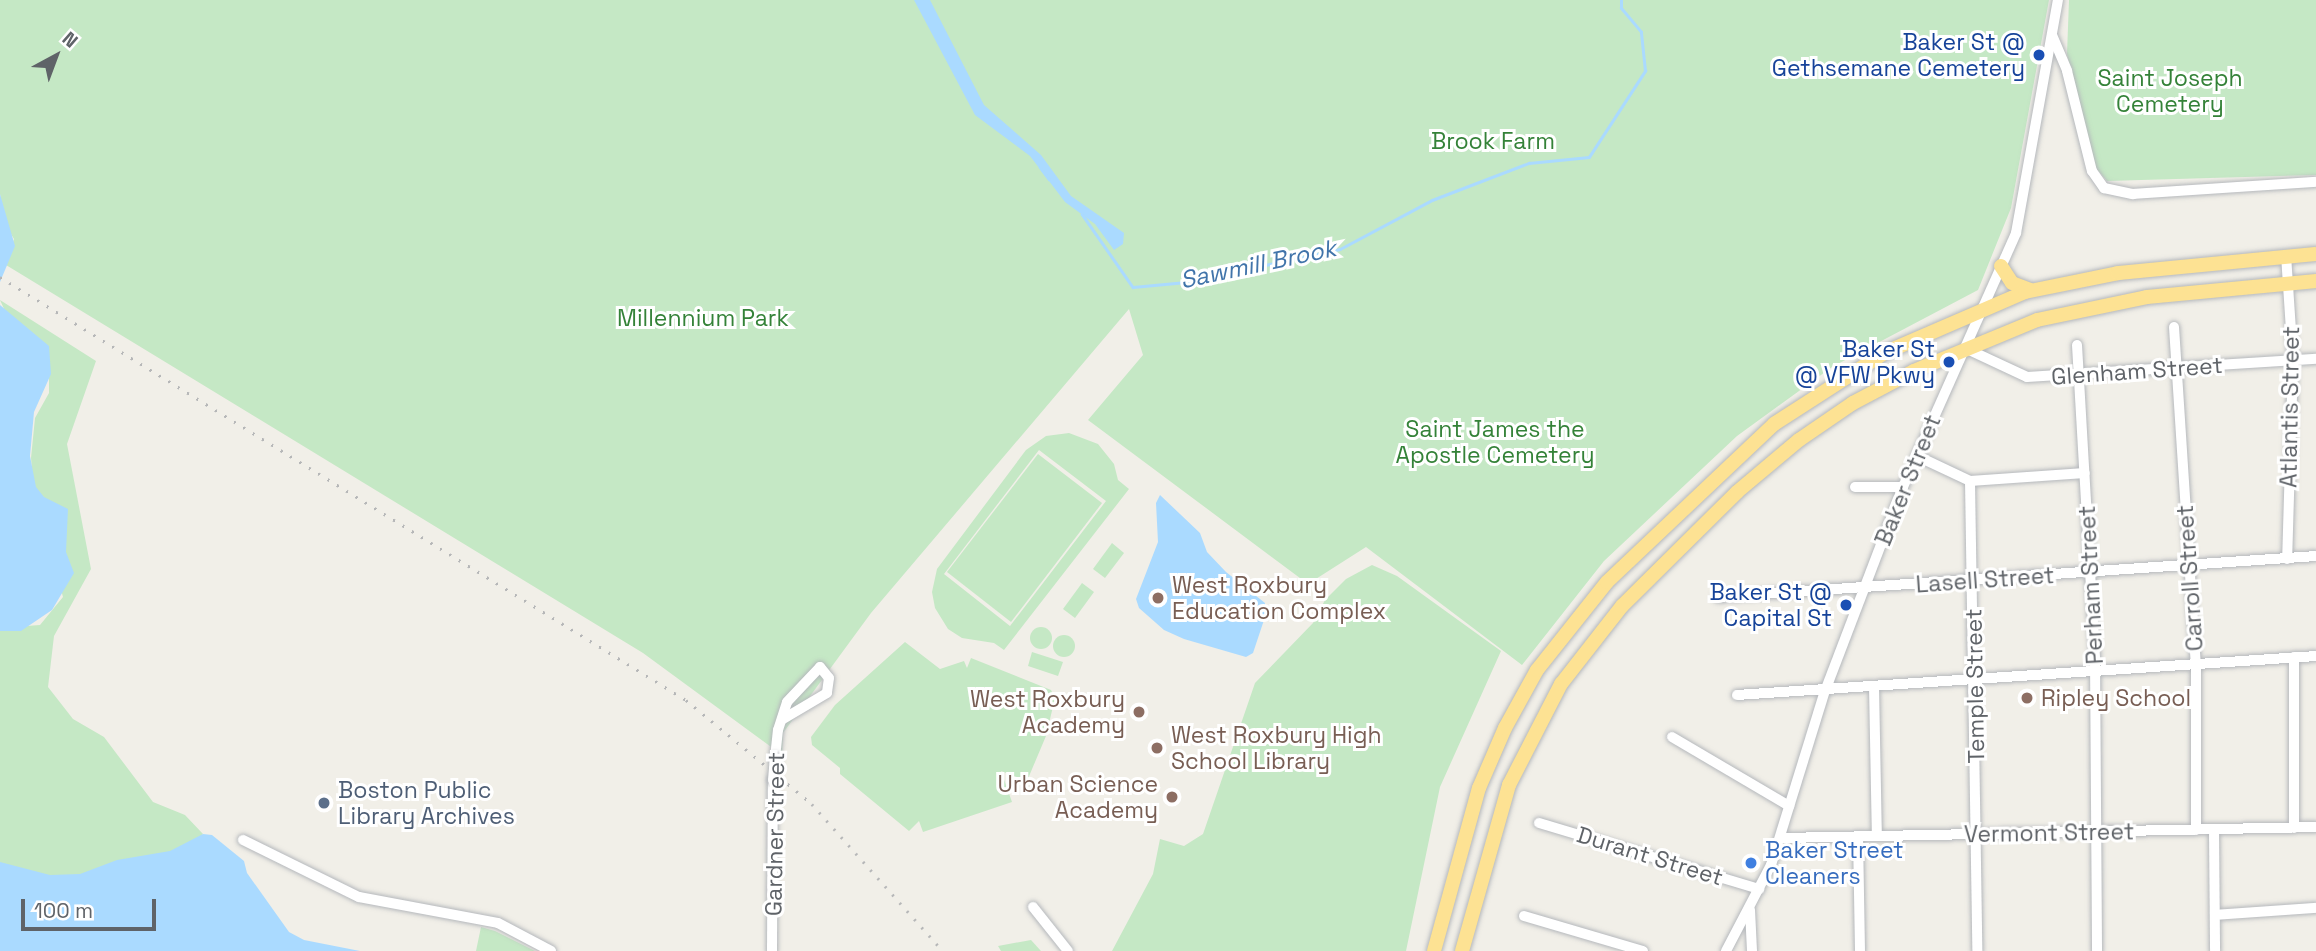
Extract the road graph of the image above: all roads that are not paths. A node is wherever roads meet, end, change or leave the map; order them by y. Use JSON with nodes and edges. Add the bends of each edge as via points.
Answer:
{"nodes":[{"id":1,"x":2058,"y":0,"type":"edge"},
{"id":2,"x":2052,"y":35,"type":"junction"},
{"id":3,"x":2316,"y":182,"type":"edge"},
{"id":4,"x":2316,"y":254,"type":"edge"},
{"id":5,"x":2286,"y":255,"type":"junction"},
{"id":6,"x":2001,"y":266,"type":"junction"},
{"id":7,"x":2316,"y":281,"type":"edge"},
{"id":8,"x":2290,"y":282,"type":"junction"},
{"id":9,"x":2032,"y":290,"type":"junction"},
{"id":10,"x":1979,"y":309,"type":"junction"},
{"id":11,"x":2174,"y":327,"type":"dead end"},
{"id":12,"x":2077,"y":345,"type":"dead end"},
{"id":13,"x":1964,"y":348,"type":"junction"},
{"id":14,"x":2316,"y":359,"type":"edge"},
{"id":15,"x":2293,"y":361,"type":"junction"},
{"id":16,"x":2177,"y":368,"type":"junction"},
{"id":17,"x":2079,"y":373,"type":"junction"},
{"id":18,"x":1917,"y":456,"type":"junction"},
{"id":19,"x":2085,"y":473,"type":"junction"},
{"id":20,"x":1970,"y":481,"type":"junction"},
{"id":21,"x":1855,"y":487,"type":"dead end"},
{"id":22,"x":1903,"y":487,"type":"junction"},
{"id":23,"x":2316,"y":556,"type":"edge"},
{"id":24,"x":2287,"y":559,"type":"junction"},
{"id":25,"x":2190,"y":566,"type":"junction"},
{"id":26,"x":2092,"y":572,"type":"junction"},
{"id":27,"x":1974,"y":580,"type":"junction"},
{"id":28,"x":1864,"y":589,"type":"junction"},
{"id":29,"x":1717,"y":597,"type":"dead end"},
{"id":30,"x":2316,"y":656,"type":"edge"},
{"id":31,"x":2294,"y":657,"type":"junction"},
{"id":32,"x":2196,"y":663,"type":"junction"},
{"id":33,"x":2095,"y":671,"type":"junction"},
{"id":34,"x":1975,"y":679,"type":"junction"},
{"id":35,"x":1874,"y":686,"type":"junction"},
{"id":36,"x":1825,"y":691,"type":"junction"},
{"id":37,"x":1737,"y":695,"type":"dead end"},
{"id":38,"x":783,"y":719,"type":"junction"},
{"id":39,"x":1672,"y":737,"type":"dead end"},
{"id":40,"x":1789,"y":806,"type":"junction"},
{"id":41,"x":1539,"y":823,"type":"dead end"},
{"id":42,"x":2316,"y":827,"type":"edge"},
{"id":43,"x":2294,"y":828,"type":"junction"},
{"id":44,"x":2196,"y":830,"type":"junction"},
{"id":45,"x":2214,"y":830,"type":"junction"},
{"id":46,"x":2098,"y":832,"type":"junction"},
{"id":47,"x":1877,"y":835,"type":"junction"},
{"id":48,"x":1976,"y":835,"type":"junction"},
{"id":49,"x":1858,"y":836,"type":"junction"},
{"id":50,"x":1782,"y":838,"type":"junction"},
{"id":51,"x":243,"y":839,"type":"dead end"},
{"id":52,"x":1451,"y":884,"type":"junction"},
{"id":53,"x":1759,"y":889,"type":"junction"},
{"id":54,"x":1478,"y":891,"type":"junction"},
{"id":55,"x":1033,"y":907,"type":"dead end"},
{"id":56,"x":2316,"y":908,"type":"edge"},
{"id":57,"x":1750,"y":909,"type":"junction"},
{"id":58,"x":2216,"y":915,"type":"junction"},
{"id":59,"x":1524,"y":916,"type":"dead end"},
{"id":60,"x":551,"y":951,"type":"edge"},
{"id":61,"x":772,"y":951,"type":"edge"},
{"id":62,"x":1068,"y":951,"type":"edge"},
{"id":63,"x":1434,"y":951,"type":"edge"},
{"id":64,"x":1462,"y":951,"type":"edge"},
{"id":65,"x":1643,"y":951,"type":"edge"},
{"id":66,"x":1726,"y":951,"type":"edge"},
{"id":67,"x":1752,"y":951,"type":"edge"},
{"id":68,"x":1860,"y":951,"type":"edge"},
{"id":69,"x":1977,"y":951,"type":"edge"},
{"id":70,"x":2097,"y":951,"type":"edge"},
{"id":71,"x":2215,"y":951,"type":"edge"}],
"edges":[{"from":1,"to":2,"type":"street","name":"Baker Street"},
{"from":2,"to":3,"type":"street","via":[[2066,65],[2092,171],[2104,188],[2133,194]]},
{"from":2,"to":6,"type":"street","name":"Baker Street","via":[[2023,206]]},
{"from":4,"to":5,"type":"highway"},
{"from":5,"to":8,"type":"street","name":"Atlantis Street"},
{"from":5,"to":9,"type":"highway","via":[[2118,273]]},
{"from":6,"to":9,"type":"highway","via":[[2012,283]]},
{"from":6,"to":10,"type":"street","name":"Baker Street"},
{"from":7,"to":8,"type":"highway"},
{"from":8,"to":13,"type":"highway","via":[[2083,308],[2020,325]]},
{"from":8,"to":15,"type":"street","name":"Atlantis Street"},
{"from":9,"to":10,"type":"highway"},
{"from":10,"to":13,"type":"street","name":"Baker Street"},
{"from":10,"to":52,"type":"highway","via":[[1884,353],[1787,414],[1730,462],[1602,588],[1546,657],[1505,728],[1473,804]]},
{"from":11,"to":16,"type":"street","name":"Carroll Street"},
{"from":12,"to":17,"type":"street","name":"Perham Street"},
{"from":13,"to":17,"type":"street","name":"Glenham Street","via":[[2027,377]]},
{"from":13,"to":18,"type":"street","name":"Baker Street"},
{"from":13,"to":54,"type":"highway","via":[[1867,395],[1799,440],[1737,492],[1610,619],[1561,684],[1529,740],[1498,816]]},
{"from":14,"to":15,"type":"street","name":"Glenham Street"},
{"from":15,"to":16,"type":"street","name":"Glenham Street"},
{"from":15,"to":24,"type":"street","name":"Atlantis Street"},
{"from":16,"to":17,"type":"street","name":"Glenham Street"},
{"from":16,"to":25,"type":"street","name":"Carroll Street"},
{"from":17,"to":19,"type":"street","name":"Perham Street"},
{"from":18,"to":20,"type":"street"},
{"from":18,"to":22,"type":"street","name":"Baker Street"},
{"from":19,"to":20,"type":"street"},
{"from":19,"to":26,"type":"street","name":"Perham Street"},
{"from":20,"to":27,"type":"street","name":"Temple Street"},
{"from":21,"to":22,"type":"street"},
{"from":22,"to":28,"type":"street","name":"Baker Street"},
{"from":23,"to":24,"type":"street","name":"Lasell Street"},
{"from":24,"to":25,"type":"street","name":"Lasell Street"},
{"from":25,"to":26,"type":"street","name":"Lasell Street"},
{"from":25,"to":32,"type":"street","name":"Carroll Street"},
{"from":26,"to":27,"type":"street","name":"Lasell Street"},
{"from":26,"to":33,"type":"street","name":"Perham Street"},
{"from":27,"to":28,"type":"street","name":"Lasell Street"},
{"from":27,"to":34,"type":"street","name":"Temple Street"},
{"from":28,"to":29,"type":"street","name":"Lasell Street"},
{"from":28,"to":36,"type":"street","name":"Baker Street"},
{"from":30,"to":31,"type":"street"},
{"from":31,"to":32,"type":"street"},
{"from":31,"to":43,"type":"street"},
{"from":32,"to":33,"type":"street"},
{"from":32,"to":44,"type":"street","name":"Carroll Street"},
{"from":33,"to":34,"type":"street"},
{"from":33,"to":46,"type":"street","name":"Perham Street"},
{"from":34,"to":35,"type":"street"},
{"from":34,"to":48,"type":"street","name":"Temple Street"},
{"from":35,"to":36,"type":"street"},
{"from":35,"to":47,"type":"street"},
{"from":36,"to":37,"type":"street"},
{"from":36,"to":40,"type":"street","name":"Baker Street"},
{"from":38,"to":38,"type":"street","name":"Gardner Street","via":[[827,692],[829,678],[820,667],[787,702]]},
{"from":38,"to":61,"type":"street","name":"Gardner Street","bridge":true,"via":[[773,780]]},
{"from":39,"to":40,"type":"street"},
{"from":40,"to":50,"type":"street","name":"Baker Street"},
{"from":41,"to":53,"type":"street","name":"Durant Street"},
{"from":42,"to":43,"type":"street","name":"Vermont Street"},
{"from":43,"to":45,"type":"street","name":"Vermont Street"},
{"from":44,"to":45,"type":"street","name":"Vermont Street"},
{"from":44,"to":46,"type":"street","name":"Vermont Street"},
{"from":45,"to":58,"type":"street"},
{"from":46,"to":48,"type":"street","name":"Vermont Street"},
{"from":46,"to":70,"type":"street","name":"Perham Street"},
{"from":47,"to":48,"type":"street","name":"Vermont Street"},
{"from":47,"to":49,"type":"street","name":"Vermont Street"},
{"from":48,"to":69,"type":"street","name":"Temple Street"},
{"from":49,"to":50,"type":"street","name":"Vermont Street"},
{"from":49,"to":68,"type":"street"},
{"from":50,"to":53,"type":"street","name":"Baker Street"},
{"from":51,"to":60,"type":"street","via":[[359,897],[498,923]]},
{"from":52,"to":54,"type":"highway"},
{"from":52,"to":63,"type":"highway"},
{"from":53,"to":57,"type":"street","name":"Baker Street"},
{"from":54,"to":64,"type":"highway"},
{"from":55,"to":62,"type":"street"},
{"from":56,"to":58,"type":"street"},
{"from":57,"to":66,"type":"street","name":"Baker Street"},
{"from":57,"to":67,"type":"street"},
{"from":58,"to":71,"type":"street"},
{"from":59,"to":65,"type":"street"}]}
